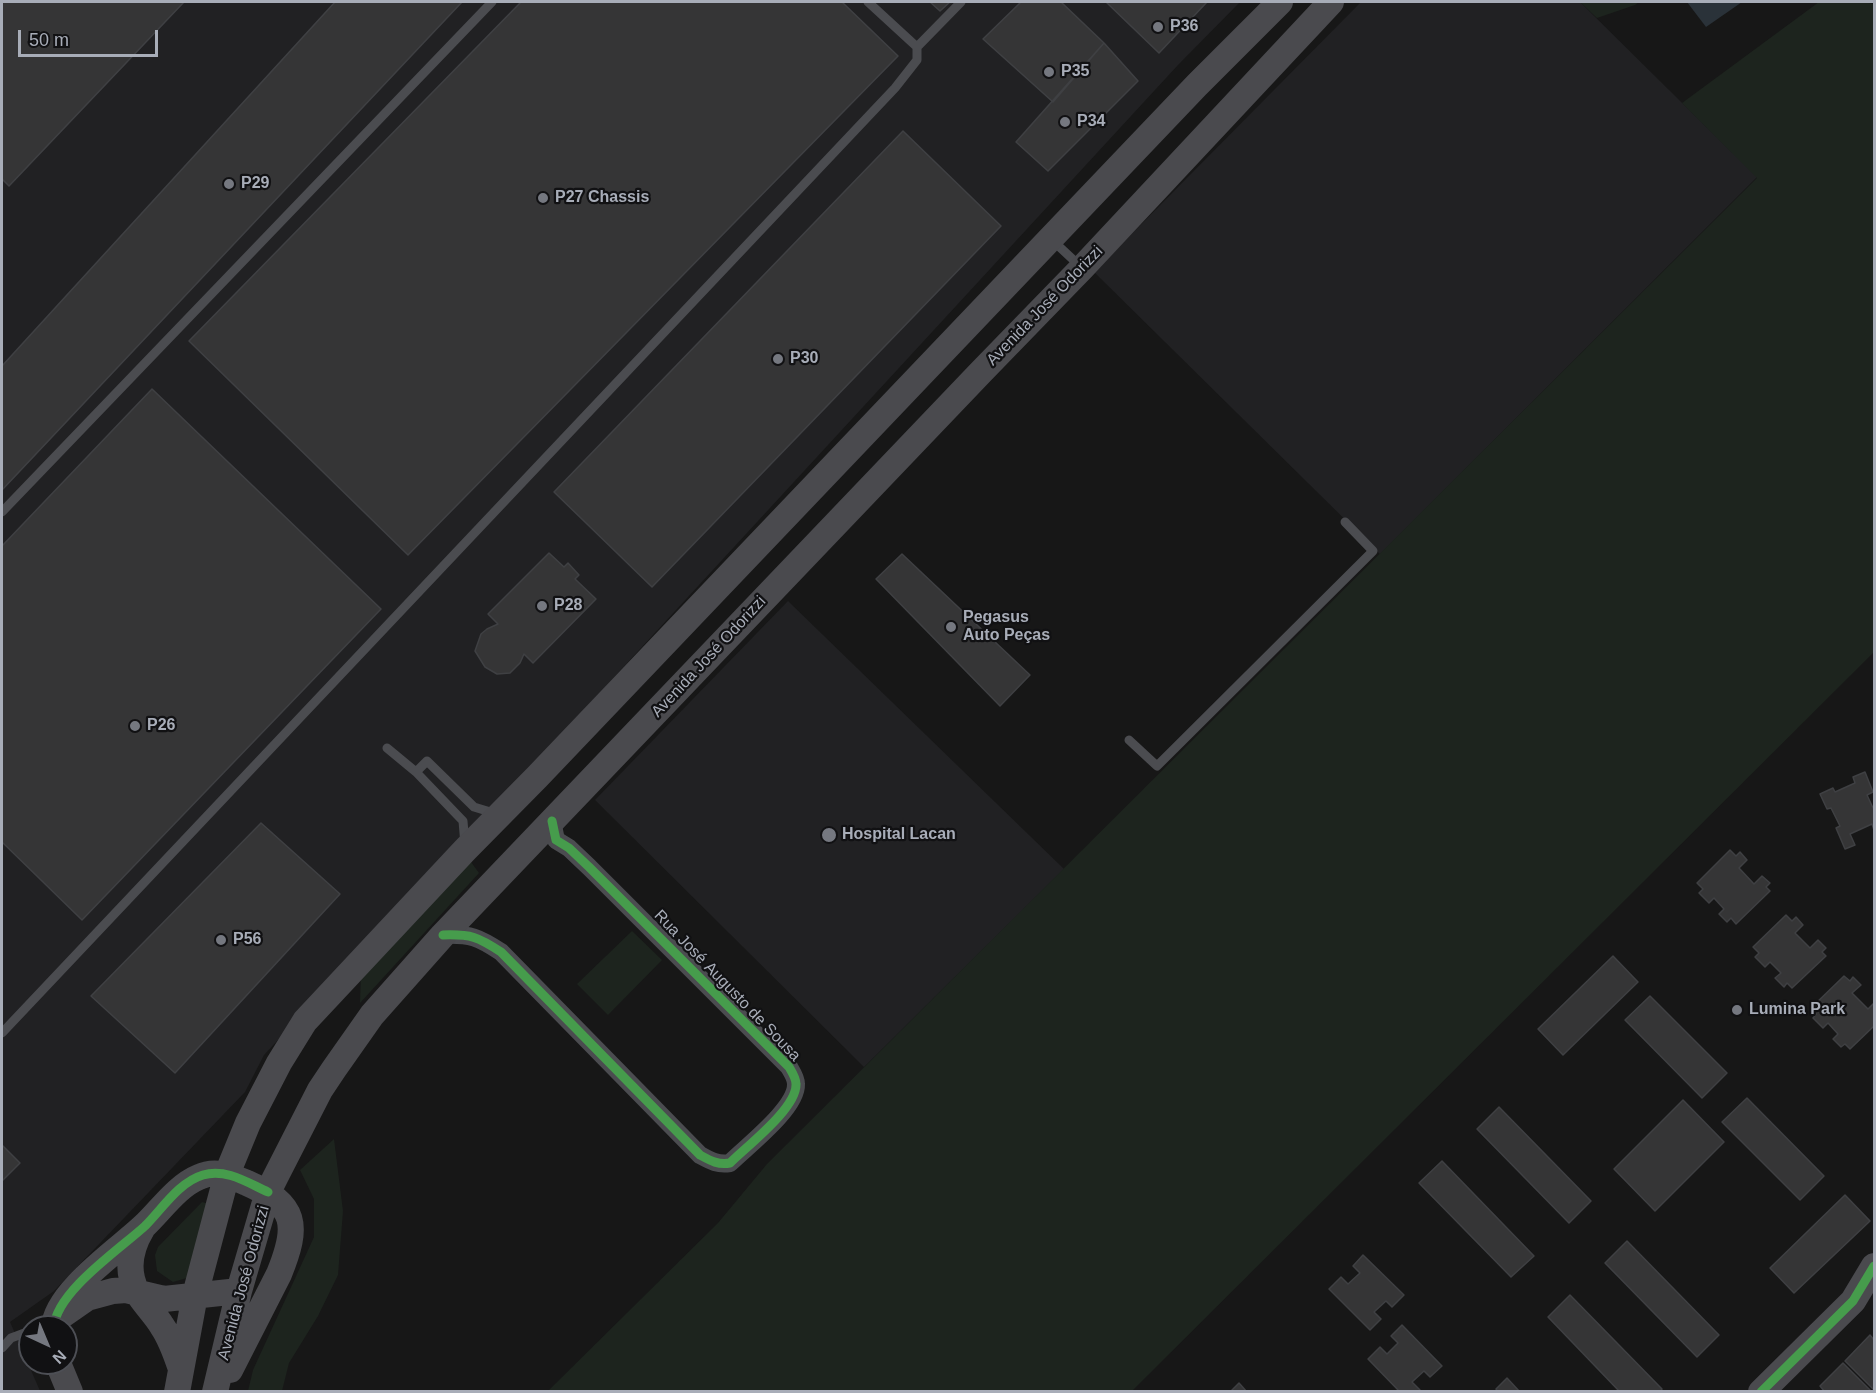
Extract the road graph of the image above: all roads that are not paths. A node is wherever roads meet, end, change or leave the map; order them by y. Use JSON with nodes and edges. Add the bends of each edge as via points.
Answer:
{"nodes":[{"id":1,"x":492,"y":2,"type":"edge"},
{"id":2,"x":868,"y":2,"type":"edge"},
{"id":3,"x":961,"y":2,"type":"edge"},
{"id":4,"x":1280,"y":2,"type":"edge"},
{"id":5,"x":1331,"y":2,"type":"edge"},
{"id":6,"x":917,"y":47,"type":"junction"},
{"id":7,"x":1052,"y":239,"type":"junction"},
{"id":8,"x":1082,"y":268,"type":"junction"},
{"id":9,"x":2,"y":512,"type":"edge"},
{"id":10,"x":1345,"y":522,"type":"dead end"},
{"id":11,"x":1129,"y":740,"type":"dead end"},
{"id":12,"x":387,"y":748,"type":"dead end"},
{"id":13,"x":416,"y":772,"type":"junction"},
{"id":14,"x":474,"y":807,"type":"junction"},
{"id":15,"x":500,"y":814,"type":"junction"},
{"id":16,"x":462,"y":820,"type":"junction"},
{"id":17,"x":552,"y":821,"type":"junction"},
{"id":18,"x":465,"y":850,"type":"junction"},
{"id":19,"x":443,"y":935,"type":"junction"},
{"id":20,"x":2,"y":1033,"type":"edge"},
{"id":21,"x":227,"y":1174,"type":"junction"},
{"id":22,"x":268,"y":1192,"type":"junction"},
{"id":23,"x":144,"y":1227,"type":"junction"},
{"id":24,"x":1875,"y":1261,"type":"edge"},
{"id":25,"x":1875,"y":1266,"type":"edge"},
{"id":26,"x":239,"y":1291,"type":"junction"},
{"id":27,"x":137,"y":1292,"type":"junction"},
{"id":28,"x":195,"y":1295,"type":"junction"},
{"id":29,"x":56,"y":1315,"type":"edge"},
{"id":30,"x":63,"y":1315,"type":"edge"},
{"id":31,"x":18,"y":1336,"type":"edge"},
{"id":32,"x":2,"y":1347,"type":"edge"},
{"id":33,"x":63,"y":1375,"type":"edge"},
{"id":34,"x":179,"y":1380,"type":"edge"},
{"id":35,"x":1768,"y":1384,"type":"edge"},
{"id":36,"x":70,"y":1392,"type":"edge"},
{"id":37,"x":217,"y":1392,"type":"edge"}],
"edges":[{"from":1,"to":9,"type":"lane"},
{"from":2,"to":6,"type":"lane"},
{"from":3,"to":6,"type":"lane"},
{"from":4,"to":7,"type":"main road"},
{"from":5,"to":8,"type":"main road","name":"Avenida José Odorizzi"},
{"from":6,"to":20,"type":"lane","via":[[917,60],[895,88]]},
{"from":7,"to":8,"type":"lane"},
{"from":7,"to":15,"type":"main road"},
{"from":8,"to":17,"type":"main road","name":"Avenida José Odorizzi"},
{"from":10,"to":11,"type":"lane","via":[[1373,551],[1293,633],[1157,766]]},
{"from":12,"to":13,"type":"lane"},
{"from":13,"to":14,"type":"lane","via":[[427,761]]},
{"from":13,"to":16,"type":"lane"},
{"from":14,"to":15,"type":"lane"},
{"from":14,"to":16,"type":"lane"},
{"from":15,"to":18,"type":"main road"},
{"from":16,"to":18,"type":"lane"},
{"from":17,"to":19,"type":"main road","name":"Avenida José Odorizzi"},
{"from":17,"to":19,"type":"street","name":"Rua José Augusto de Sousa","via":[[556,840],[590,867],[789,1067],[796,1087],[787,1107],[730,1163],[711,1162],[501,952],[479,938]]},
{"from":18,"to":21,"type":"main road","via":[[302,1026],[253,1113]]},
{"from":19,"to":22,"type":"main road","name":"Avenida José Odorizzi","via":[[372,1015],[334,1069]]},
{"from":21,"to":22,"type":"main road"},
{"from":21,"to":23,"type":"main road","via":[[195,1178]]},
{"from":21,"to":28,"type":"main road"},
{"from":22,"to":26,"type":"main road","name":"Avenida José Odorizzi"},
{"from":22,"to":37,"type":"main road","via":[[285,1208],[290,1226],[289,1246],[273,1286]]},
{"from":23,"to":27,"type":"main road","via":[[130,1262]]},
{"from":23,"to":29,"type":"main road","via":[[82,1282]]},
{"from":24,"to":35,"type":"main road","via":[[1786,1349]]},
{"from":25,"to":35,"type":"main road","via":[[1853,1301]]},
{"from":26,"to":28,"type":"main road"},
{"from":26,"to":37,"type":"main road","name":"Avenida José Odorizzi"},
{"from":27,"to":28,"type":"main road","via":[[164,1299]]},
{"from":27,"to":30,"type":"main road","via":[[96,1294]]},
{"from":27,"to":34,"type":"main road","via":[[164,1328]]},
{"from":28,"to":34,"type":"main road"},
{"from":31,"to":32,"type":"lane"},
{"from":33,"to":36,"type":"main road"}]}
